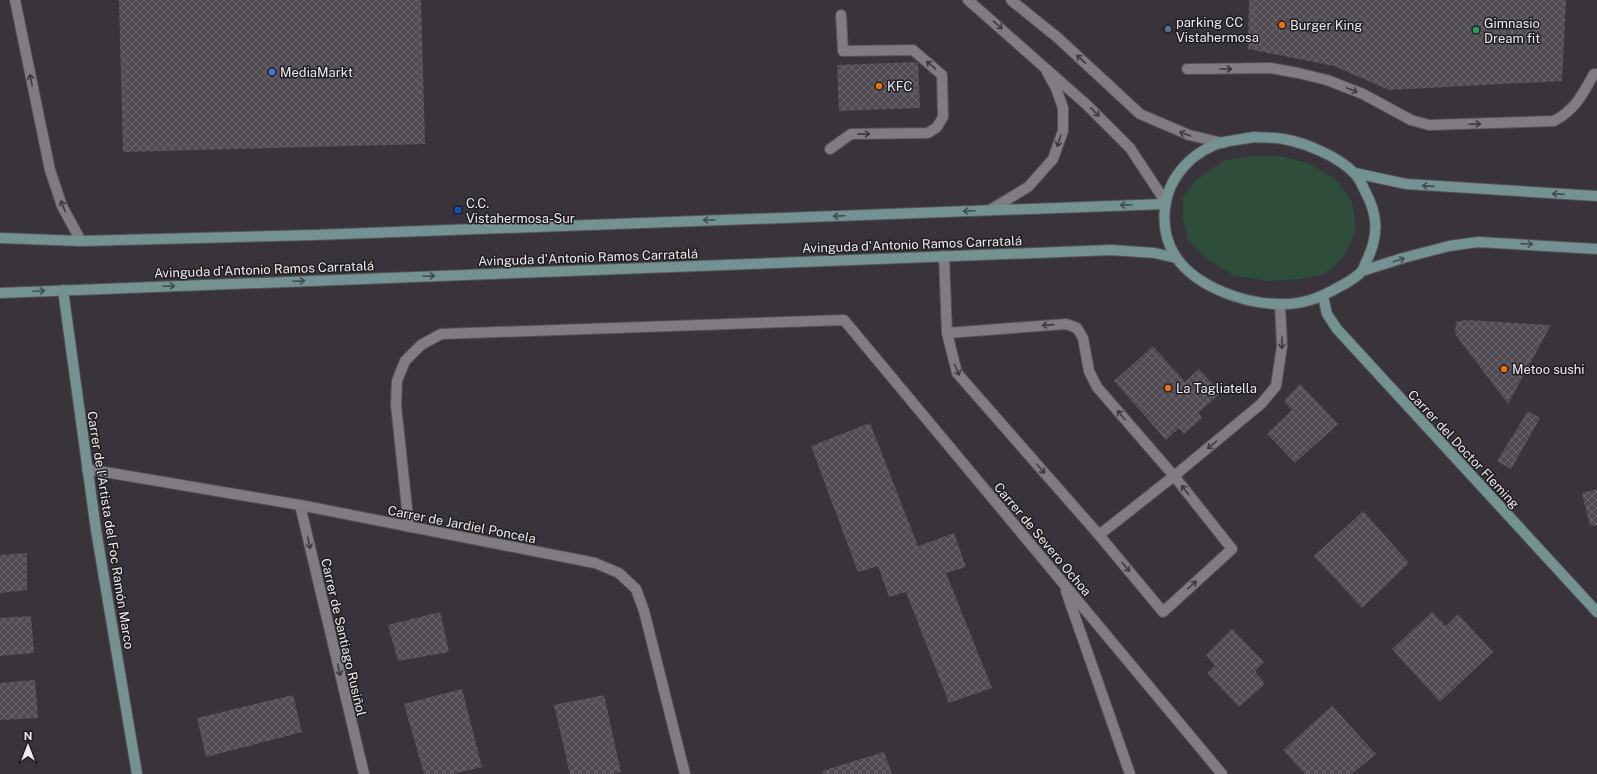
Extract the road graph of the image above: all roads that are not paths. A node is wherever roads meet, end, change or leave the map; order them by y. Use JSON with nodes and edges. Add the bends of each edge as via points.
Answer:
{"nodes":[{"id":1,"x":15,"y":0,"type":"edge"},
{"id":2,"x":968,"y":0,"type":"edge"},
{"id":3,"x":1011,"y":0,"type":"edge"},
{"id":4,"x":842,"y":15,"type":"dead end"},
{"id":5,"x":1043,"y":65,"type":"junction"},
{"id":6,"x":1187,"y":69,"type":"dead end"},
{"id":7,"x":1597,"y":74,"type":"edge"},
{"id":8,"x":1223,"y":143,"type":"junction"},
{"id":9,"x":830,"y":149,"type":"dead end"},
{"id":10,"x":1355,"y":173,"type":"junction"},
{"id":11,"x":1597,"y":196,"type":"edge"},
{"id":12,"x":1165,"y":202,"type":"junction"},
{"id":13,"x":990,"y":210,"type":"junction"},
{"id":14,"x":0,"y":238,"type":"edge"},
{"id":15,"x":81,"y":241,"type":"junction"},
{"id":16,"x":1597,"y":250,"type":"edge"},
{"id":17,"x":944,"y":256,"type":"junction"},
{"id":18,"x":1176,"y":258,"type":"junction"},
{"id":19,"x":1362,"y":271,"type":"junction"},
{"id":20,"x":63,"y":290,"type":"junction"},
{"id":21,"x":0,"y":293,"type":"edge"},
{"id":22,"x":1323,"y":296,"type":"junction"},
{"id":23,"x":1280,"y":304,"type":"junction"},
{"id":24,"x":948,"y":333,"type":"junction"},
{"id":25,"x":87,"y":469,"type":"junction"},
{"id":26,"x":1174,"y":476,"type":"junction"},
{"id":27,"x":300,"y":505,"type":"junction"},
{"id":28,"x":409,"y":527,"type":"junction"},
{"id":29,"x":1099,"y":535,"type":"junction"},
{"id":30,"x":1064,"y":585,"type":"junction"},
{"id":31,"x":1597,"y":612,"type":"edge"},
{"id":32,"x":137,"y":774,"type":"edge"},
{"id":33,"x":364,"y":774,"type":"edge"},
{"id":34,"x":685,"y":774,"type":"edge"},
{"id":35,"x":1130,"y":774,"type":"edge"},
{"id":36,"x":1222,"y":774,"type":"edge"}],
"edges":[{"from":15,"to":1,"type":"street","one_way":true,"via":[[62,206],[50,170]]},
{"from":2,"to":5,"type":"street","one_way":true},
{"from":8,"to":3,"type":"street","one_way":true,"via":[[1189,136],[1140,114],[1058,38]]},
{"from":9,"to":4,"type":"street","one_way":true,"via":[[851,134],[928,133],[937,128],[943,117],[942,75],[913,50],[843,51]]},
{"from":5,"to":12,"type":"street","one_way":true,"via":[[1130,148]]},
{"from":5,"to":13,"type":"street","one_way":true,"via":[[1056,88],[1063,108],[1063,131],[1054,159],[1028,187]]},
{"from":6,"to":7,"type":"street","one_way":true,"via":[[1270,68],[1298,73],[1327,80],[1363,94],[1411,120],[1429,125],[1554,121],[1567,114],[1577,103],[1594,74]]},
{"from":8,"to":10,"type":"main road","via":[[1254,137],[1283,139],[1310,146],[1334,158]]},
{"from":8,"to":12,"type":"main road","via":[[1189,161],[1170,186]]},
{"from":11,"to":10,"type":"main road","one_way":true,"via":[[1406,184]]},
{"from":10,"to":19,"type":"main road","via":[[1371,203],[1375,219],[1376,238]]},
{"from":12,"to":13,"type":"main road","one_way":true},
{"from":12,"to":18,"type":"main road","via":[[1166,239]]},
{"from":13,"to":15,"type":"main road","one_way":true},
{"from":14,"to":15,"type":"main road"},
{"from":19,"to":16,"type":"main road","one_way":true,"via":[[1449,246],[1478,242]]},
{"from":17,"to":18,"type":"main road","name":"Avinguda d'Antonio Ramos Carratalá","via":[[1111,250],[1154,253]]},
{"from":20,"to":17,"type":"main road","name":"Avinguda d'Antonio Ramos Carratalá","one_way":true},
{"from":17,"to":24,"type":"street"},
{"from":18,"to":23,"type":"main road","via":[[1191,274],[1214,288],[1245,300]]},
{"from":19,"to":22,"type":"main road"},
{"from":21,"to":20,"type":"main road","name":"Avinguda d'Antonio Ramos Carratalá","one_way":true},
{"from":20,"to":25,"type":"main road","name":"Carrer de l'Artista del Foc Ramón Marco"},
{"from":22,"to":23,"type":"main road"},
{"from":22,"to":31,"type":"main road","name":"Carrer del Doctor Fleming","via":[[1327,314],[1337,328]]},
{"from":23,"to":26,"type":"street","one_way":true,"via":[[1282,346],[1276,386],[1261,404]]},
{"from":26,"to":24,"type":"street","one_way":true,"via":[[1097,387],[1089,371],[1083,338],[1077,328],[1066,324]]},
{"from":24,"to":29,"type":"street","one_way":true,"via":[[957,373]]},
{"from":25,"to":27,"type":"street","name":"Carrer de Jardiel Poncela"},
{"from":25,"to":32,"type":"main road","name":"Carrer de l'Artista del Foc Ramón Marco"},
{"from":26,"to":29,"type":"street"},
{"from":29,"to":26,"type":"street","one_way":true,"via":[[1163,612],[1232,549]]},
{"from":27,"to":28,"type":"street","name":"Carrer de Jardiel Poncela"},
{"from":27,"to":33,"type":"street","name":"Carrer de Santiago Rusiñol","one_way":true},
{"from":28,"to":30,"type":"street","name":"Carrer de Severo Ochoa","via":[[396,405],[397,381],[405,361],[421,345],[441,334],[844,320]]},
{"from":28,"to":34,"type":"street","name":"Carrer de Jardiel Poncela","via":[[595,562],[619,573],[636,589],[644,611]]},
{"from":30,"to":35,"type":"street"},
{"from":30,"to":36,"type":"street","name":"Carrer de Severo Ochoa"}]}
